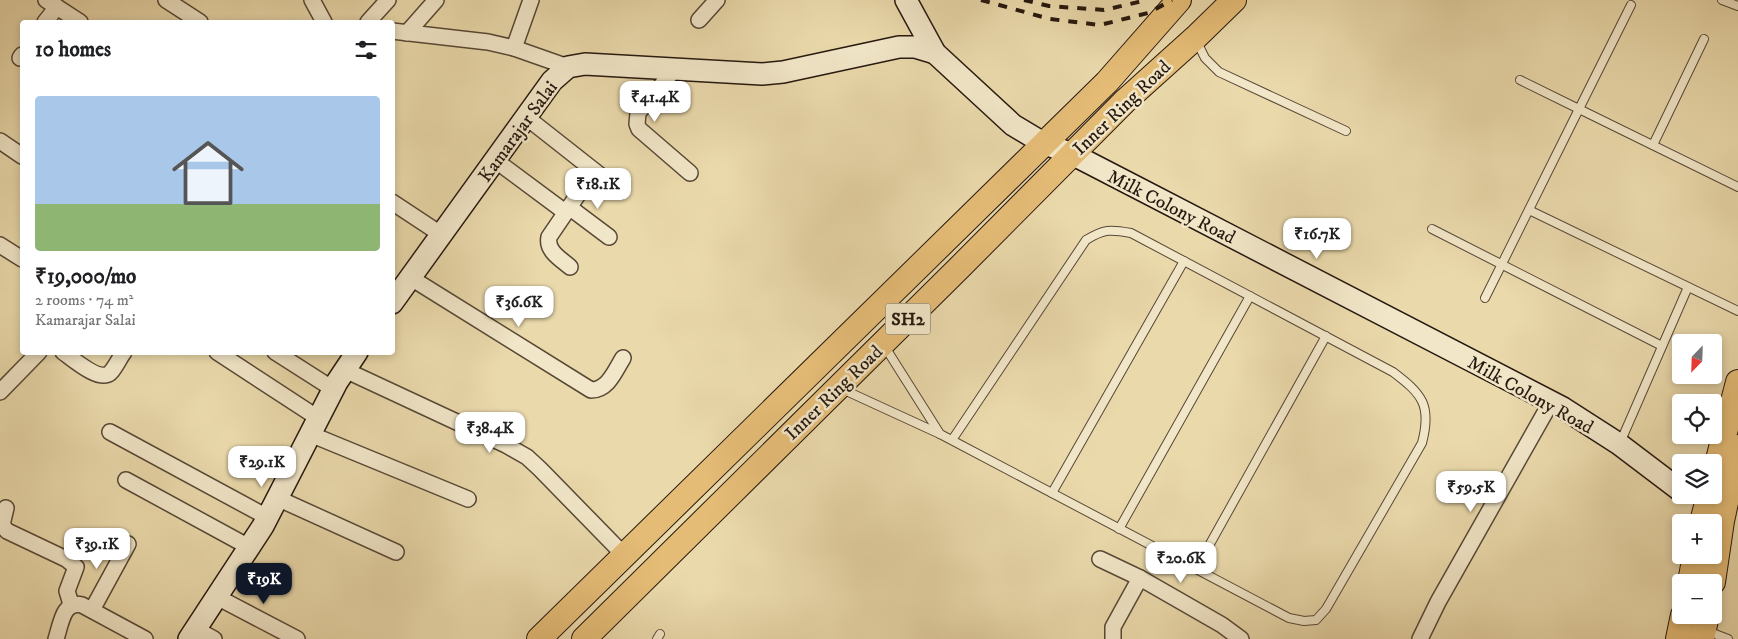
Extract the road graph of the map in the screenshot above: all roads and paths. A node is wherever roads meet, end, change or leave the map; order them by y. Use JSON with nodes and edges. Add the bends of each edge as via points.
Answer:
{"nodes":[{"id":1,"x":166,"y":0,"type":"edge"},
{"id":2,"x":312,"y":0,"type":"edge"},
{"id":3,"x":388,"y":0,"type":"edge"},
{"id":4,"x":436,"y":0,"type":"edge"},
{"id":5,"x":531,"y":0,"type":"edge"},
{"id":6,"x":717,"y":0,"type":"edge"},
{"id":7,"x":906,"y":0,"type":"edge"},
{"id":8,"x":1179,"y":0,"type":"edge"},
{"id":9,"x":1234,"y":0,"type":"edge"},
{"id":10,"x":1722,"y":0,"type":"edge"},
{"id":11,"x":51,"y":3,"type":"edge"},
{"id":12,"x":1631,"y":5,"type":"dead end"},
{"id":13,"x":1738,"y":6,"type":"edge"},
{"id":14,"x":46,"y":20,"type":"edge"},
{"id":15,"x":77,"y":20,"type":"edge"},
{"id":16,"x":197,"y":20,"type":"edge"},
{"id":17,"x":323,"y":20,"type":"edge"},
{"id":18,"x":370,"y":20,"type":"edge"},
{"id":19,"x":699,"y":20,"type":"dead end"},
{"id":20,"x":400,"y":32,"type":"edge"},
{"id":21,"x":1195,"y":38,"type":"junction"},
{"id":22,"x":1704,"y":39,"type":"dead end"},
{"id":23,"x":514,"y":48,"type":"junction"},
{"id":24,"x":935,"y":53,"type":"junction"},
{"id":25,"x":568,"y":67,"type":"junction"},
{"id":26,"x":675,"y":69,"type":"junction"},
{"id":27,"x":1520,"y":80,"type":"dead end"},
{"id":28,"x":1580,"y":109,"type":"junction"},
{"id":29,"x":526,"y":117,"type":"junction"},
{"id":30,"x":1346,"y":131,"type":"dead end"},
{"id":31,"x":0,"y":141,"type":"edge"},
{"id":32,"x":1043,"y":143,"type":"junction"},
{"id":33,"x":1653,"y":145,"type":"junction"},
{"id":34,"x":1072,"y":154,"type":"junction"},
{"id":35,"x":20,"y":155,"type":"edge"},
{"id":36,"x":495,"y":160,"type":"junction"},
{"id":37,"x":594,"y":171,"type":"junction"},
{"id":38,"x":690,"y":173,"type":"dead end"},
{"id":39,"x":1738,"y":187,"type":"edge"},
{"id":40,"x":620,"y":191,"type":"dead end"},
{"id":41,"x":395,"y":204,"type":"edge"},
{"id":42,"x":567,"y":209,"type":"junction"},
{"id":43,"x":1529,"y":210,"type":"junction"},
{"id":44,"x":1432,"y":229,"type":"dead end"},
{"id":45,"x":442,"y":235,"type":"junction"},
{"id":46,"x":609,"y":237,"type":"dead end"},
{"id":47,"x":0,"y":244,"type":"edge"},
{"id":48,"x":20,"y":258,"type":"edge"},
{"id":49,"x":1184,"y":261,"type":"junction"},
{"id":50,"x":1502,"y":264,"type":"junction"},
{"id":51,"x":570,"y":267,"type":"dead end"},
{"id":52,"x":411,"y":278,"type":"junction"},
{"id":53,"x":1688,"y":287,"type":"junction"},
{"id":54,"x":1250,"y":296,"type":"junction"},
{"id":55,"x":395,"y":298,"type":"edge"},
{"id":56,"x":1486,"y":298,"type":"dead end"},
{"id":57,"x":1738,"y":311,"type":"edge"},
{"id":58,"x":1326,"y":336,"type":"junction"},
{"id":59,"x":883,"y":344,"type":"junction"},
{"id":60,"x":1662,"y":346,"type":"junction"},
{"id":61,"x":36,"y":355,"type":"edge"},
{"id":62,"x":67,"y":355,"type":"edge"},
{"id":63,"x":122,"y":355,"type":"edge"},
{"id":64,"x":221,"y":355,"type":"edge"},
{"id":65,"x":280,"y":355,"type":"edge"},
{"id":66,"x":355,"y":355,"type":"edge"},
{"id":67,"x":623,"y":358,"type":"dead end"},
{"id":68,"x":345,"y":370,"type":"junction"},
{"id":69,"x":1738,"y":382,"type":"edge"},
{"id":70,"x":838,"y":387,"type":"junction"},
{"id":71,"x":333,"y":389,"type":"junction"},
{"id":72,"x":0,"y":392,"type":"edge"},
{"id":73,"x":1551,"y":402,"type":"junction"},
{"id":74,"x":314,"y":426,"type":"junction"},
{"id":75,"x":110,"y":432,"type":"dead end"},
{"id":76,"x":940,"y":434,"type":"junction"},
{"id":77,"x":952,"y":440,"type":"junction"},
{"id":78,"x":1619,"y":444,"type":"junction"},
{"id":79,"x":1738,"y":447,"type":"edge"},
{"id":80,"x":1719,"y":454,"type":"edge"},
{"id":81,"x":126,"y":480,"type":"dead end"},
{"id":82,"x":1672,"y":484,"type":"edge"},
{"id":83,"x":1052,"y":493,"type":"junction"},
{"id":84,"x":277,"y":498,"type":"junction"},
{"id":85,"x":468,"y":499,"type":"dead end"},
{"id":86,"x":1698,"y":504,"type":"edge"},
{"id":87,"x":6,"y":508,"type":"dead end"},
{"id":88,"x":1709,"y":512,"type":"edge"},
{"id":89,"x":267,"y":517,"type":"junction"},
{"id":90,"x":1119,"y":529,"type":"junction"},
{"id":91,"x":128,"y":544,"type":"dead end"},
{"id":92,"x":249,"y":547,"type":"junction"},
{"id":93,"x":396,"y":552,"type":"dead end"},
{"id":94,"x":624,"y":555,"type":"junction"},
{"id":95,"x":1100,"y":559,"type":"dead end"},
{"id":96,"x":1196,"y":569,"type":"junction"},
{"id":97,"x":1713,"y":574,"type":"edge"},
{"id":98,"x":1140,"y":578,"type":"junction"},
{"id":99,"x":217,"y":597,"type":"junction"},
{"id":100,"x":70,"y":604,"type":"junction"},
{"id":101,"x":92,"y":610,"type":"junction"},
{"id":102,"x":1681,"y":624,"type":"edge"},
{"id":103,"x":1704,"y":628,"type":"edge"},
{"id":104,"x":192,"y":634,"type":"edge"},
{"id":105,"x":56,"y":639,"type":"edge"},
{"id":106,"x":145,"y":639,"type":"edge"},
{"id":107,"x":214,"y":639,"type":"edge"},
{"id":108,"x":297,"y":639,"type":"edge"},
{"id":109,"x":539,"y":639,"type":"edge"},
{"id":110,"x":584,"y":639,"type":"edge"},
{"id":111,"x":1112,"y":639,"type":"edge"},
{"id":112,"x":1241,"y":639,"type":"edge"},
{"id":113,"x":1420,"y":639,"type":"edge"},
{"id":114,"x":1678,"y":639,"type":"edge"},
{"id":115,"x":1728,"y":639,"type":"edge"}],
"edges":[{"from":1,"to":16,"type":"street"},
{"from":2,"to":17,"type":"street"},
{"from":3,"to":18,"type":"street"},
{"from":4,"to":20,"type":"street"},
{"from":5,"to":23,"type":"street"},
{"from":6,"to":19,"type":"street"},
{"from":7,"to":24,"type":"main road","name":"Milk Colony Road"},
{"from":8,"to":32,"type":"main road","name":"Inner Ring Road","number":"SH2","via":[[1107,82]]},
{"from":9,"to":21,"type":"main road","name":"Inner Ring Road","number":"SH2"},
{"from":10,"to":13,"type":"lane"},
{"from":11,"to":14,"type":"street"},
{"from":11,"to":15,"type":"street"},
{"from":12,"to":28,"type":"lane"},
{"from":20,"to":23,"type":"street"},
{"from":21,"to":30,"type":"lane","via":[[1205,58],[1220,72]]},
{"from":21,"to":34,"type":"main road","name":"Inner Ring Road","number":"SH2"},
{"from":22,"to":33,"type":"lane"},
{"from":23,"to":25,"type":"street"},
{"from":24,"to":26,"type":"main road","name":"Kamarajar Salai","via":[[915,47],[899,47],[762,74]]},
{"from":24,"to":32,"type":"main road","name":"Milk Colony Road","via":[[1013,125]]},
{"from":25,"to":26,"type":"main road","name":"Kamarajar Salai","via":[[585,64]]},
{"from":25,"to":29,"type":"main road","name":"Kamarajar Salai","via":[[552,81]]},
{"from":26,"to":38,"type":"street","via":[[638,113],[637,124]]},
{"from":27,"to":28,"type":"lane"},
{"from":28,"to":33,"type":"lane"},
{"from":28,"to":43,"type":"lane"},
{"from":29,"to":36,"type":"main road","name":"Kamarajar Salai"},
{"from":29,"to":37,"type":"street"},
{"from":31,"to":35,"type":"street"},
{"from":32,"to":34,"type":"main road","name":"Milk Colony Road"},
{"from":32,"to":94,"type":"main road","name":"Inner Ring Road","number":"SH2"},
{"from":33,"to":39,"type":"lane"},
{"from":34,"to":59,"type":"main road","name":"Inner Ring Road","number":"SH2"},
{"from":34,"to":73,"type":"main road","name":"Milk Colony Road"},
{"from":36,"to":42,"type":"street"},
{"from":36,"to":45,"type":"main road","name":"Kamarajar Salai"},
{"from":37,"to":40,"type":"street"},
{"from":37,"to":42,"type":"street"},
{"from":41,"to":45,"type":"street"},
{"from":42,"to":46,"type":"street"},
{"from":42,"to":51,"type":"street","via":[[551,232],[548,244],[549,249]]},
{"from":43,"to":50,"type":"lane"},
{"from":43,"to":53,"type":"lane"},
{"from":44,"to":50,"type":"lane"},
{"from":45,"to":52,"type":"main road","name":"Kamarajar Salai"},
{"from":47,"to":48,"type":"street"},
{"from":49,"to":54,"type":"lane"},
{"from":49,"to":77,"type":"lane","via":[[1131,233],[1101,231],[1086,240]]},
{"from":49,"to":83,"type":"lane"},
{"from":50,"to":56,"type":"lane"},
{"from":50,"to":60,"type":"lane"},
{"from":52,"to":55,"type":"main road","name":"Kamarajar Salai"},
{"from":52,"to":67,"type":"street","via":[[591,390],[605,386]]},
{"from":53,"to":57,"type":"lane"},
{"from":53,"to":60,"type":"lane"},
{"from":54,"to":58,"type":"lane"},
{"from":54,"to":90,"type":"lane"},
{"from":58,"to":96,"type":"lane"},
{"from":58,"to":96,"type":"lane","via":[[1393,372],[1413,387],[1425,406],[1427,426],[1422,443],[1326,609],[1316,620],[1290,618]]},
{"from":59,"to":70,"type":"main road","name":"Inner Ring Road","number":"SH2"},
{"from":59,"to":76,"type":"lane"},
{"from":60,"to":78,"type":"lane"},
{"from":61,"to":72,"type":"street"},
{"from":62,"to":63,"type":"street","via":[[97,375],[105,376]]},
{"from":64,"to":74,"type":"street"},
{"from":65,"to":71,"type":"street"},
{"from":66,"to":68,"type":"main road"},
{"from":68,"to":71,"type":"main road"},
{"from":68,"to":94,"type":"street","via":[[527,457]]},
{"from":69,"to":80,"type":"main road"},
{"from":70,"to":76,"type":"lane"},
{"from":70,"to":110,"type":"main road","name":"Inner Ring Road","number":"SH2"},
{"from":71,"to":74,"type":"main road"},
{"from":73,"to":78,"type":"main road","name":"Milk Colony Road"},
{"from":73,"to":113,"type":"street"},
{"from":74,"to":84,"type":"main road"},
{"from":74,"to":85,"type":"street"},
{"from":75,"to":89,"type":"street"},
{"from":76,"to":77,"type":"lane"},
{"from":77,"to":83,"type":"lane"},
{"from":78,"to":82,"type":"main road","name":"Milk Colony Road"},
{"from":79,"to":88,"type":"main road"},
{"from":81,"to":92,"type":"street"},
{"from":83,"to":90,"type":"lane"},
{"from":84,"to":89,"type":"main road"},
{"from":84,"to":93,"type":"street"},
{"from":86,"to":88,"type":"main road"},
{"from":87,"to":100,"type":"street","via":[[2,525],[7,531],[66,559],[76,568],[67,591]]},
{"from":88,"to":97,"type":"main road"},
{"from":89,"to":92,"type":"main road"},
{"from":90,"to":96,"type":"lane"},
{"from":91,"to":101,"type":"street"},
{"from":92,"to":99,"type":"main road"},
{"from":94,"to":109,"type":"main road","name":"Inner Ring Road","number":"SH2"},
{"from":95,"to":98,"type":"street"},
{"from":98,"to":111,"type":"street","via":[[1113,628]]},
{"from":98,"to":112,"type":"street"},
{"from":99,"to":104,"type":"main road"},
{"from":99,"to":108,"type":"street"},
{"from":100,"to":101,"type":"street"},
{"from":100,"to":105,"type":"street"},
{"from":101,"to":106,"type":"street"},
{"from":102,"to":114,"type":"main road"},
{"from":103,"to":115,"type":"lane"},
{"from":104,"to":107,"type":"street"}]}
